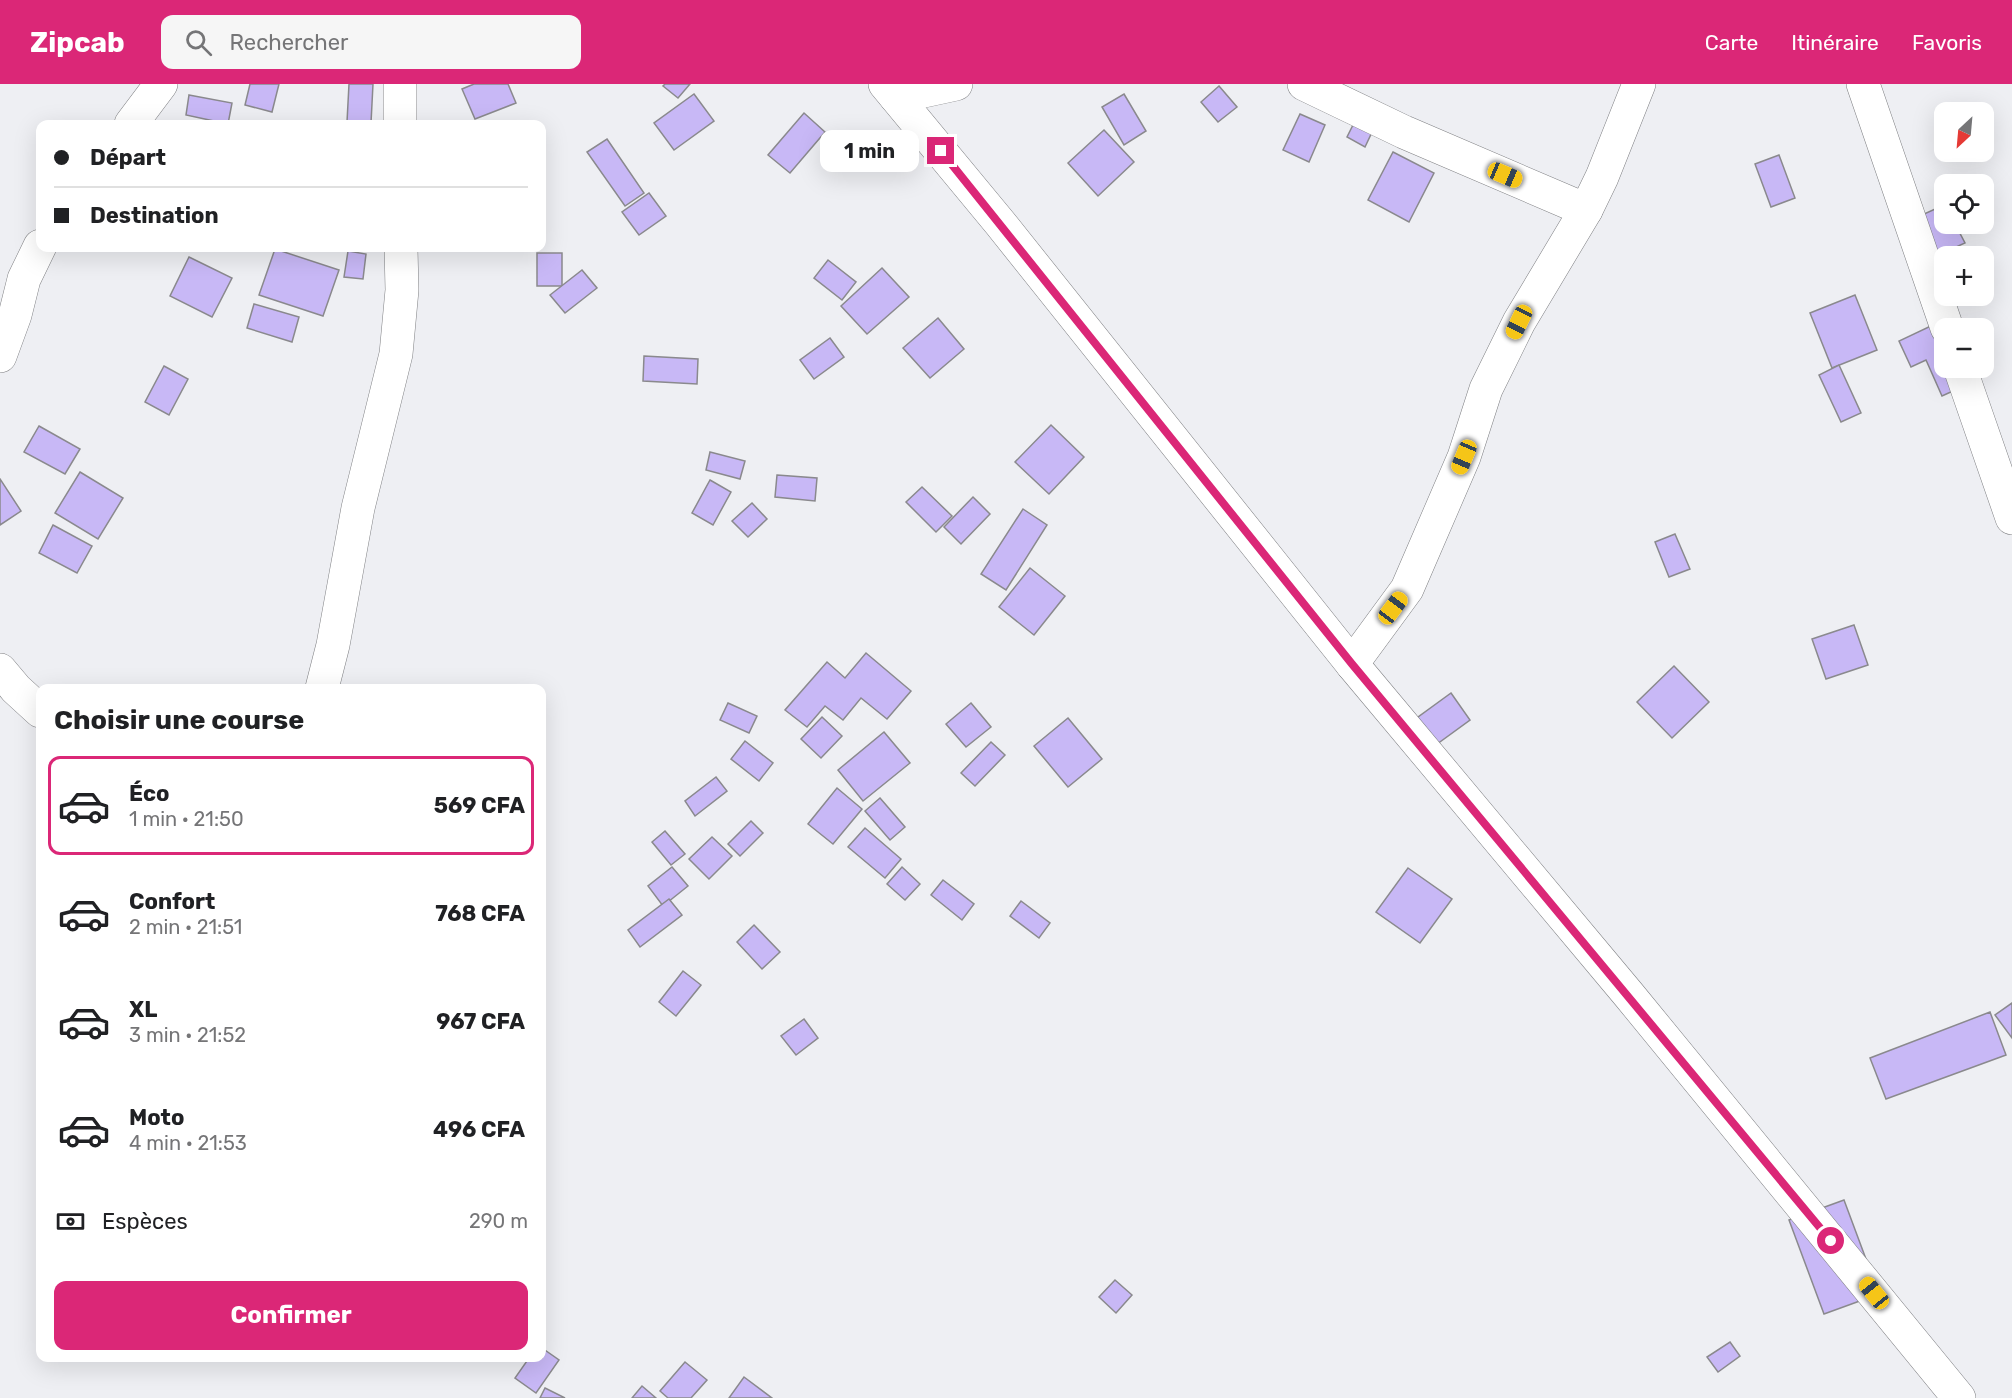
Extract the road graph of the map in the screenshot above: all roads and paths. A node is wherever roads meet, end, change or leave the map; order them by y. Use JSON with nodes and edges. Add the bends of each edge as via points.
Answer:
{"nodes":[{"id":1,"x":161,"y":84,"type":"edge"},
{"id":2,"x":400,"y":84,"type":"edge"},
{"id":3,"x":956,"y":84,"type":"edge"},
{"id":4,"x":1304,"y":84,"type":"edge"},
{"id":5,"x":1863,"y":84,"type":"edge"},
{"id":6,"x":1633,"y":86,"type":"edge"},
{"id":7,"x":891,"y":90,"type":"edge"},
{"id":8,"x":134,"y":120,"type":"edge"},
{"id":9,"x":400,"y":120,"type":"edge"},
{"id":10,"x":1586,"y":210,"type":"junction"},
{"id":11,"x":37,"y":252,"type":"edge"},
{"id":12,"x":401,"y":252,"type":"edge"},
{"id":13,"x":1944,"y":318,"type":"edge"},
{"id":14,"x":0,"y":356,"type":"edge"},
{"id":15,"x":1963,"y":378,"type":"edge"},
{"id":16,"x":2012,"y":518,"type":"edge"},
{"id":17,"x":1352,"y":664,"type":"junction"},
{"id":18,"x":0,"y":670,"type":"edge"},
{"id":19,"x":323,"y":684,"type":"edge"},
{"id":20,"x":36,"y":707,"type":"edge"},
{"id":21,"x":1959,"y":1398,"type":"edge"}],
"edges":[{"from":1,"to":8,"type":"street"},
{"from":2,"to":9,"type":"street"},
{"from":3,"to":7,"type":"street"},
{"from":4,"to":10,"type":"street","via":[[1404,132]]},
{"from":5,"to":13,"type":"street"},
{"from":6,"to":10,"type":"street"},
{"from":7,"to":17,"type":"street"},
{"from":10,"to":17,"type":"street","via":[[1519,322],[1486,389],[1464,457],[1407,589]]},
{"from":11,"to":14,"type":"street","via":[[24,279]]},
{"from":12,"to":19,"type":"street","via":[[396,354],[358,508]]},
{"from":15,"to":16,"type":"street"},
{"from":17,"to":21,"type":"street"},
{"from":18,"to":20,"type":"street"}]}
